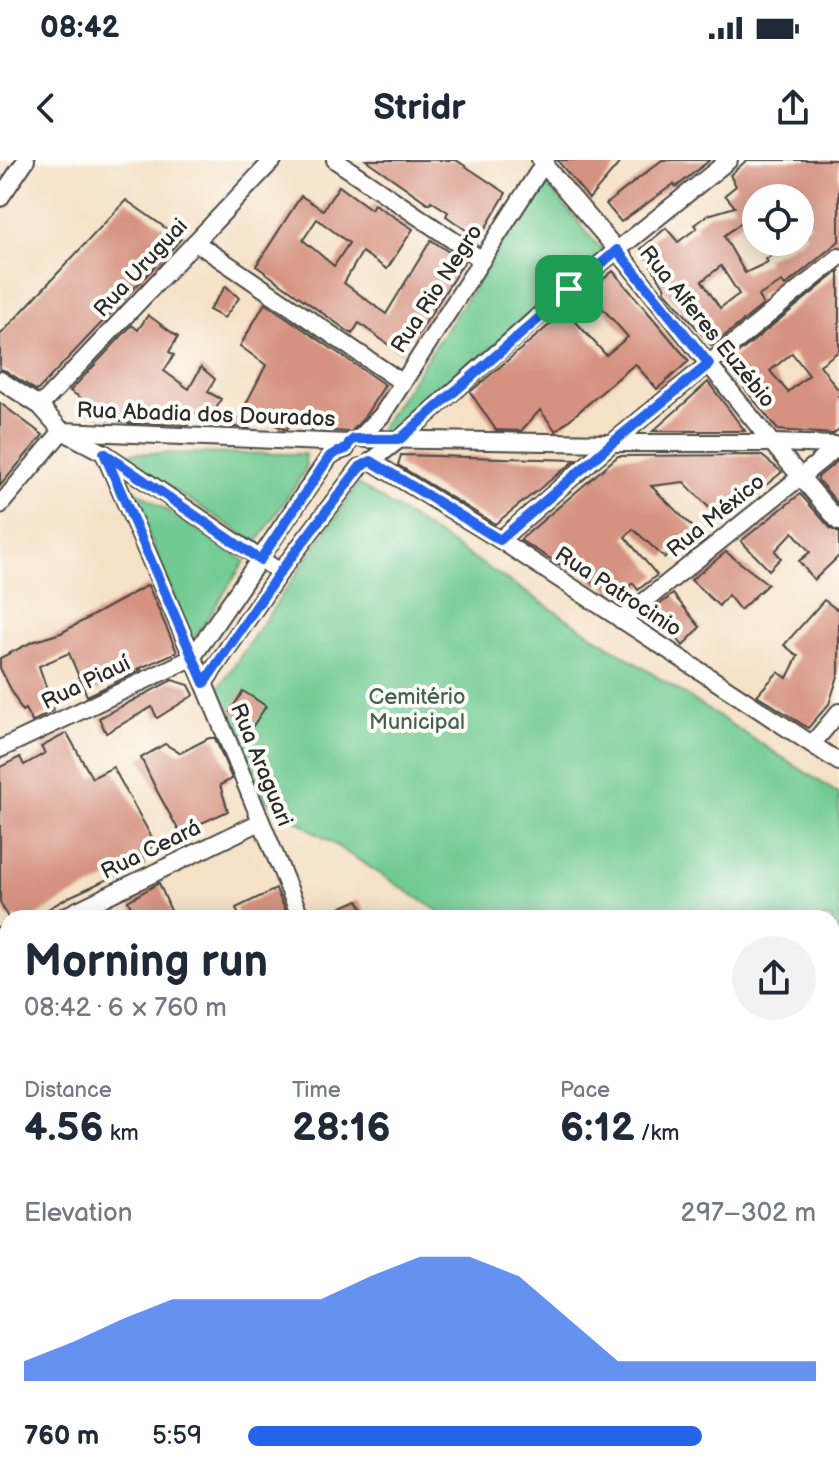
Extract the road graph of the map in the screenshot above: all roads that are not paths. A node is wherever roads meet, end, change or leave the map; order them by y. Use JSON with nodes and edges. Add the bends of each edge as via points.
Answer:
{"nodes":[{"id":1,"x":26,"y":160,"type":"edge"},
{"id":2,"x":273,"y":160,"type":"edge"},
{"id":3,"x":335,"y":160,"type":"edge"},
{"id":4,"x":729,"y":160,"type":"edge"},
{"id":5,"x":543,"y":161,"type":"edge"},
{"id":6,"x":0,"y":198,"type":"edge"},
{"id":7,"x":195,"y":242,"type":"junction"},
{"id":8,"x":617,"y":250,"type":"junction"},
{"id":9,"x":839,"y":257,"type":"edge"},
{"id":10,"x":482,"y":260,"type":"junction"},
{"id":11,"x":709,"y":364,"type":"junction"},
{"id":12,"x":0,"y":380,"type":"edge"},
{"id":13,"x":403,"y":383,"type":"junction"},
{"id":14,"x":40,"y":406,"type":"junction"},
{"id":15,"x":62,"y":431,"type":"junction"},
{"id":16,"x":400,"y":439,"type":"junction"},
{"id":17,"x":356,"y":442,"type":"junction"},
{"id":18,"x":612,"y":443,"type":"junction"},
{"id":19,"x":772,"y":443,"type":"junction"},
{"id":20,"x":839,"y":446,"type":"edge"},
{"id":21,"x":104,"y":453,"type":"junction"},
{"id":22,"x":368,"y":463,"type":"junction"},
{"id":23,"x":801,"y":476,"type":"junction"},
{"id":24,"x":0,"y":505,"type":"edge"},
{"id":25,"x":839,"y":522,"type":"edge"},
{"id":26,"x":500,"y":540,"type":"junction"},
{"id":27,"x":260,"y":560,"type":"junction"},
{"id":28,"x":280,"y":572,"type":"junction"},
{"id":29,"x":621,"y":620,"type":"junction"},
{"id":30,"x":192,"y":658,"type":"junction"},
{"id":31,"x":204,"y":683,"type":"junction"},
{"id":32,"x":839,"y":712,"type":"edge"},
{"id":33,"x":812,"y":744,"type":"junction"},
{"id":34,"x":0,"y":749,"type":"edge"},
{"id":35,"x":839,"y":762,"type":"edge"},
{"id":36,"x":260,"y":822,"type":"junction"},
{"id":37,"x":78,"y":910,"type":"edge"},
{"id":38,"x":298,"y":910,"type":"edge"}],
"edges":[{"from":1,"to":6,"type":"street"},
{"from":2,"to":7,"type":"street","name":"Rua Uruguai"},
{"from":3,"to":10,"type":"street"},
{"from":4,"to":8,"type":"street"},
{"from":5,"to":8,"type":"street","name":"Rua Alferes Euzébio"},
{"from":5,"to":10,"type":"street","name":"Rua Rio Negro"},
{"from":7,"to":13,"type":"street"},
{"from":7,"to":14,"type":"street","name":"Rua Uruguai"},
{"from":8,"to":11,"type":"street","name":"Rua Alferes Euzébio"},
{"from":8,"to":16,"type":"street"},
{"from":9,"to":11,"type":"street"},
{"from":10,"to":13,"type":"street","name":"Rua Rio Negro"},
{"from":11,"to":18,"type":"street"},
{"from":11,"to":19,"type":"street","name":"Rua Alferes Euzébio"},
{"from":12,"to":14,"type":"street"},
{"from":13,"to":17,"type":"street","name":"Rua Rio Negro"},
{"from":14,"to":15,"type":"street"},
{"from":15,"to":17,"type":"street","name":"Rua Abadia dos Dourados"},
{"from":15,"to":21,"type":"street"},
{"from":15,"to":24,"type":"street"},
{"from":16,"to":17,"type":"street","name":"Rua Abadia dos Dourados"},
{"from":16,"to":18,"type":"street","name":"Rua Abadia dos Dourados"},
{"from":16,"to":22,"type":"street"},
{"from":17,"to":22,"type":"street","via":[[374,449]]},
{"from":17,"to":22,"type":"street","via":[[346,456]]},
{"from":17,"to":27,"type":"street","name":"Rua Rio Negro","via":[[330,456]]},
{"from":18,"to":19,"type":"street","name":"Rua Abadia dos Dourados"},
{"from":18,"to":26,"type":"street"},
{"from":19,"to":20,"type":"street","name":"Rua Abadia dos Dourados"},
{"from":19,"to":23,"type":"street","name":"Rua Alferes Euzébio"},
{"from":20,"to":23,"type":"street","name":"Rua México"},
{"from":21,"to":27,"type":"street"},
{"from":21,"to":30,"type":"street","name":"Rua Araguari"},
{"from":22,"to":26,"type":"street","name":"Rua Patrocinio"},
{"from":22,"to":28,"type":"street"},
{"from":23,"to":25,"type":"street","name":"Rua Alferes Euzébio"},
{"from":23,"to":29,"type":"street","name":"Rua México"},
{"from":26,"to":29,"type":"street","name":"Rua Patrocinio"},
{"from":27,"to":28,"type":"street"},
{"from":27,"to":30,"type":"street","name":"Rua Rio Negro"},
{"from":28,"to":31,"type":"street"},
{"from":29,"to":33,"type":"street","name":"Rua Patrocinio"},
{"from":30,"to":31,"type":"street","name":"Rua Araguari"},
{"from":30,"to":34,"type":"street","name":"Rua Piauí"},
{"from":31,"to":36,"type":"street","name":"Rua Araguari"},
{"from":32,"to":33,"type":"street"},
{"from":33,"to":35,"type":"street","name":"Rua Patrocinio"},
{"from":36,"to":37,"type":"street","name":"Rua Ceará"},
{"from":36,"to":38,"type":"street","name":"Rua Araguari"}]}
